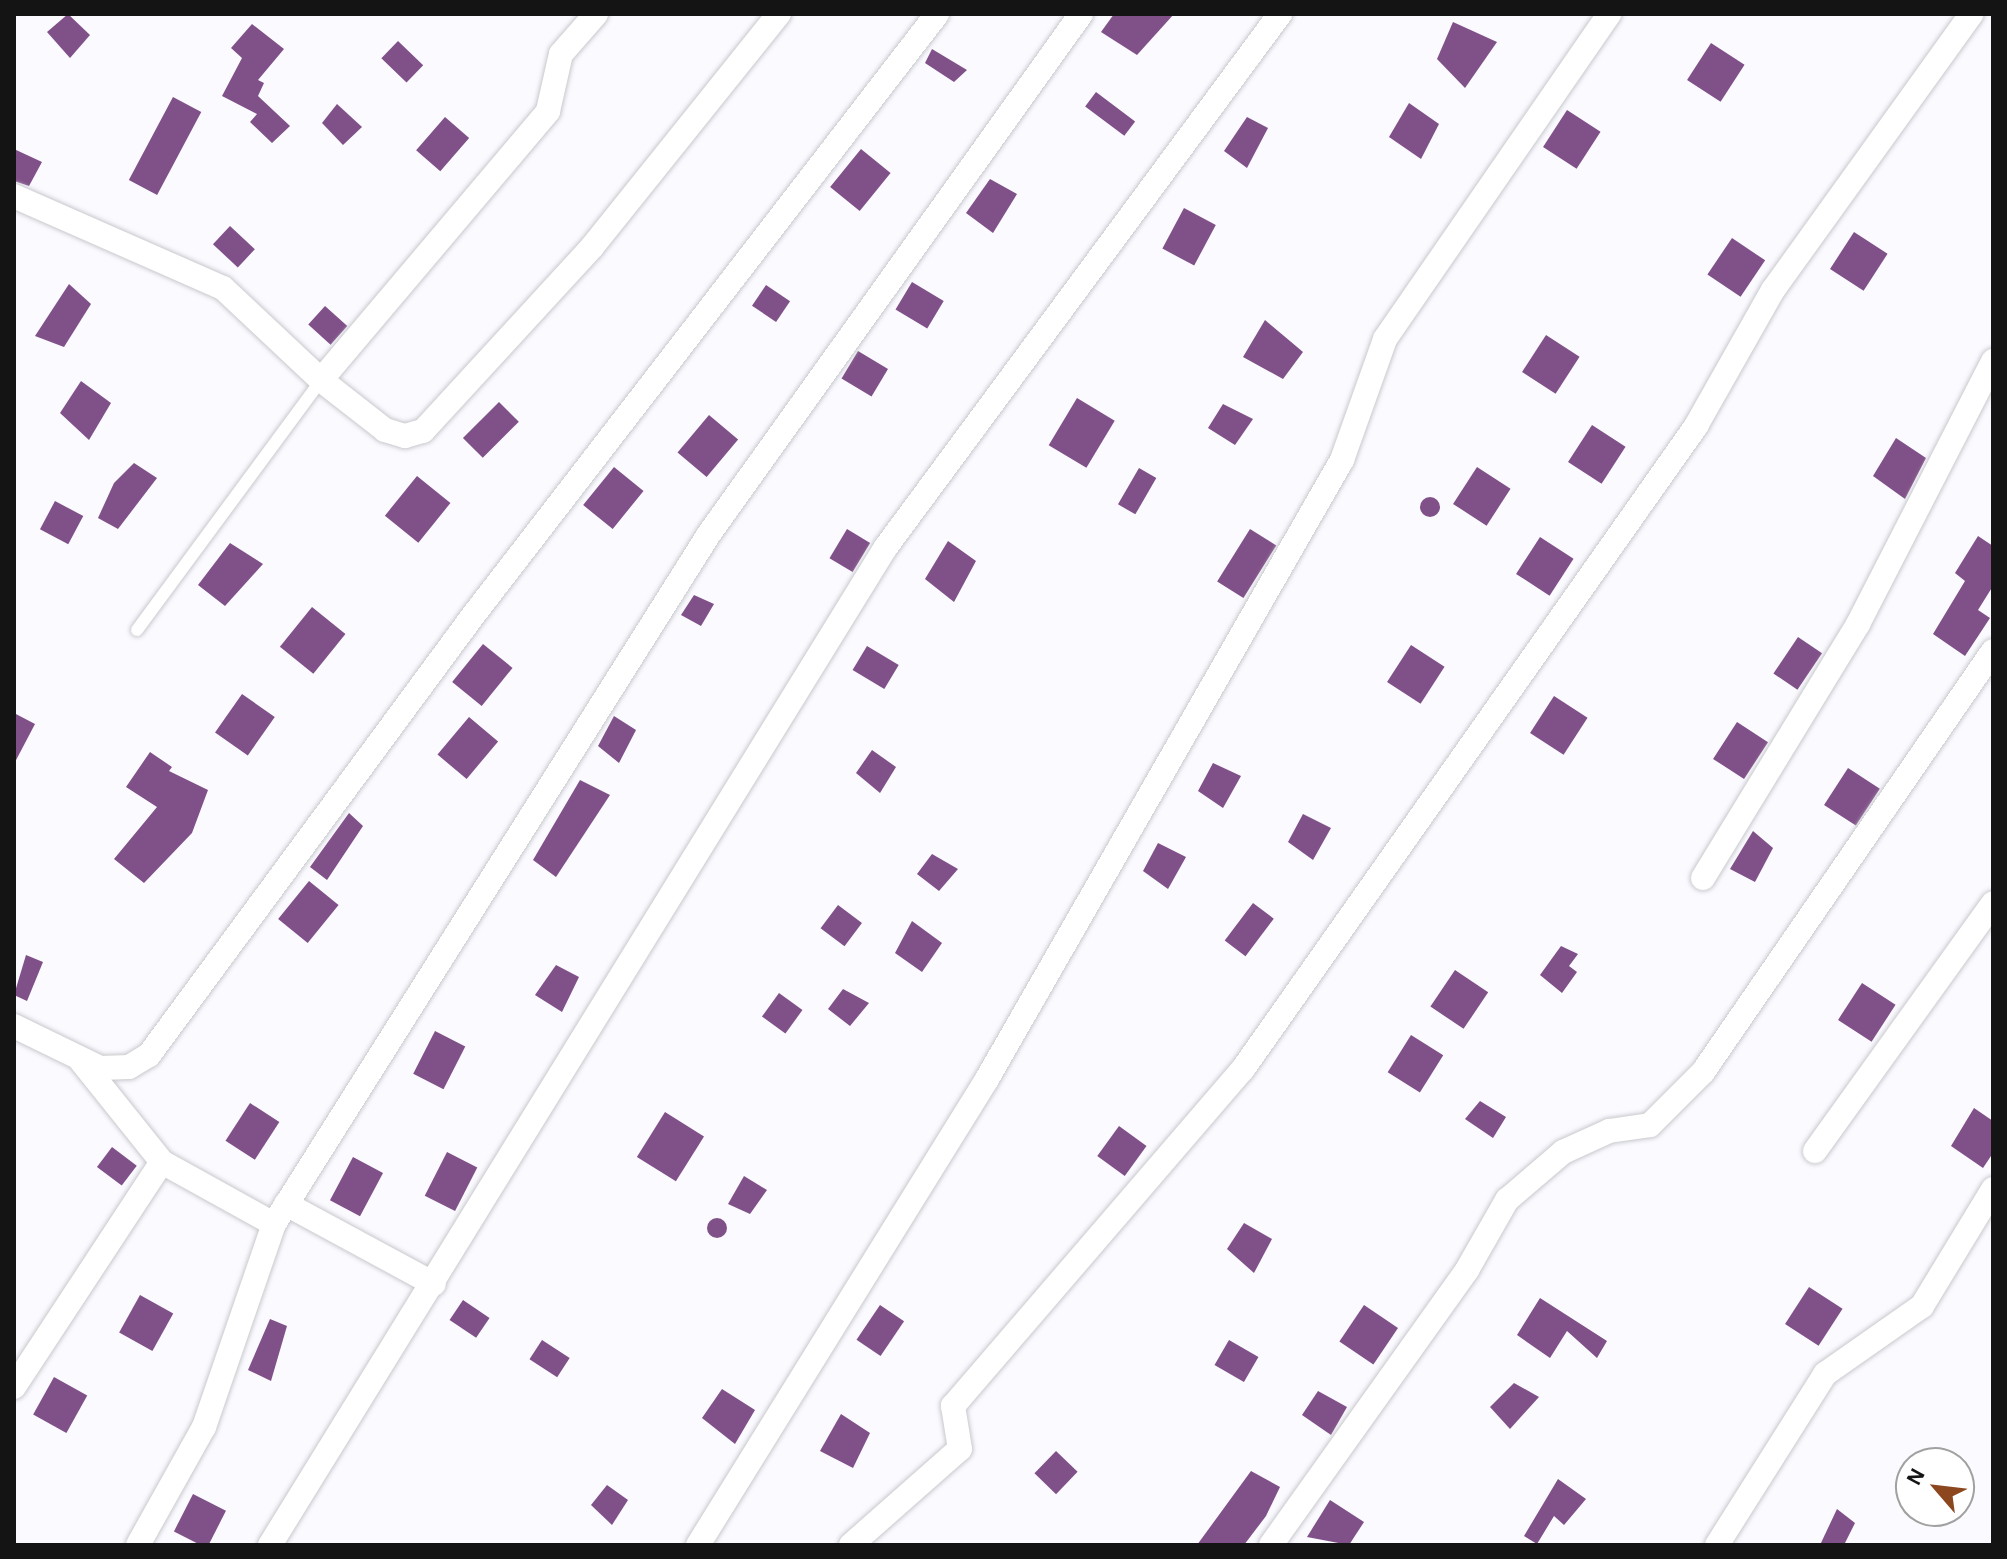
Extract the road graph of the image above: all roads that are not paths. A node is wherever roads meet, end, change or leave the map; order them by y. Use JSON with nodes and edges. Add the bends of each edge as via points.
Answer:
{"nodes":[{"id":1,"x":596,"y":14,"type":"edge"},
{"id":2,"x":779,"y":14,"type":"edge"},
{"id":3,"x":937,"y":14,"type":"edge"},
{"id":4,"x":1081,"y":14,"type":"edge"},
{"id":5,"x":1280,"y":14,"type":"edge"},
{"id":6,"x":1609,"y":14,"type":"edge"},
{"id":7,"x":1971,"y":14,"type":"edge"},
{"id":8,"x":14,"y":196,"type":"edge"},
{"id":9,"x":1993,"y":361,"type":"edge"},
{"id":10,"x":321,"y":380,"type":"junction"},
{"id":11,"x":137,"y":630,"type":"dead end"},
{"id":12,"x":1993,"y":651,"type":"edge"},
{"id":13,"x":1703,"y":878,"type":"dead end"},
{"id":14,"x":1993,"y":903,"type":"edge"},
{"id":15,"x":14,"y":1026,"type":"edge"},
{"id":16,"x":79,"y":1059,"type":"junction"},
{"id":17,"x":1815,"y":1151,"type":"dead end"},
{"id":18,"x":162,"y":1162,"type":"junction"},
{"id":19,"x":1993,"y":1189,"type":"edge"},
{"id":20,"x":280,"y":1214,"type":"junction"},
{"id":21,"x":434,"y":1284,"type":"junction"},
{"id":22,"x":14,"y":1387,"type":"edge"},
{"id":23,"x":138,"y":1545,"type":"edge"},
{"id":24,"x":270,"y":1545,"type":"edge"},
{"id":25,"x":698,"y":1545,"type":"edge"},
{"id":26,"x":851,"y":1545,"type":"edge"},
{"id":27,"x":1271,"y":1545,"type":"edge"},
{"id":28,"x":1717,"y":1545,"type":"edge"}],
"edges":[{"from":1,"to":10,"type":"street","via":[[561,54],[548,111]]},
{"from":2,"to":10,"type":"street","via":[[592,247],[423,431],[405,436],[385,430]]},
{"from":3,"to":16,"type":"street","via":[[472,617],[149,1055],[129,1067]]},
{"from":4,"to":20,"type":"street","via":[[709,534]]},
{"from":5,"to":21,"type":"street","via":[[886,547]]},
{"from":6,"to":25,"type":"street","via":[[1385,339],[1334,473],[987,1079]]},
{"from":7,"to":26,"type":"street","via":[[1773,290],[1696,426],[1233,1082],[953,1406],[960,1449]]},
{"from":8,"to":10,"type":"street","via":[[223,288]]},
{"from":9,"to":13,"type":"street","via":[[1858,624]]},
{"from":10,"to":11,"type":"lane"},
{"from":12,"to":27,"type":"street","via":[[1703,1072],[1650,1125],[1609,1131],[1563,1152],[1507,1200],[1467,1270]]},
{"from":14,"to":17,"type":"street"},
{"from":15,"to":16,"type":"street"},
{"from":16,"to":18,"type":"street"},
{"from":18,"to":20,"type":"street"},
{"from":18,"to":22,"type":"street"},
{"from":19,"to":28,"type":"street","via":[[1922,1306],[1825,1374]]},
{"from":20,"to":21,"type":"street"},
{"from":20,"to":23,"type":"street","via":[[204,1427]]},
{"from":21,"to":24,"type":"street"}]}
